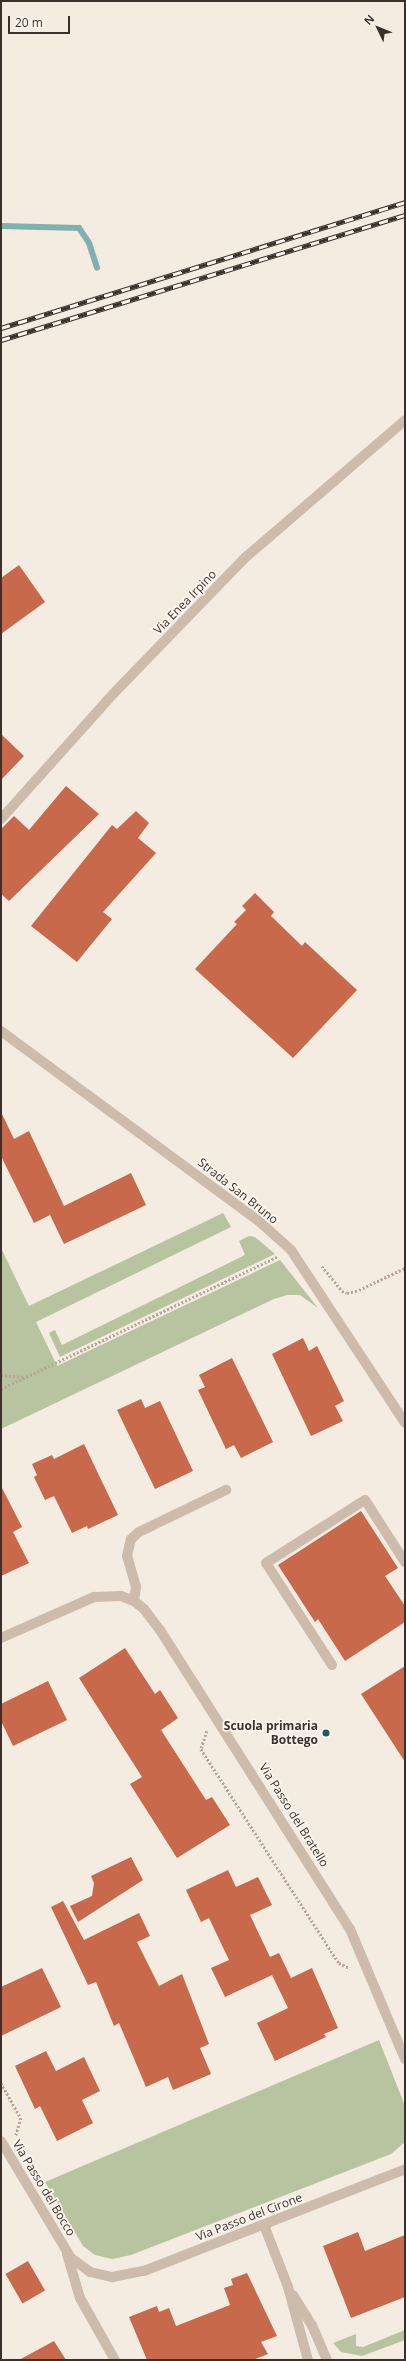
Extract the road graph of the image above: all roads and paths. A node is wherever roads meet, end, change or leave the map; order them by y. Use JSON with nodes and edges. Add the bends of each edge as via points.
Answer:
{"nodes":[{"id":1,"x":405,"y":420,"type":"edge"},
{"id":2,"x":1,"y":819,"type":"edge"},
{"id":3,"x":1,"y":1031,"type":"edge"},
{"id":4,"x":291,"y":1250,"type":"junction"},
{"id":5,"x":316,"y":1259,"type":"dead end"},
{"id":6,"x":405,"y":1268,"type":"edge"},
{"id":7,"x":1,"y":1375,"type":"edge"},
{"id":8,"x":30,"y":1375,"type":"junction"},
{"id":9,"x":1,"y":1389,"type":"edge"},
{"id":10,"x":405,"y":1423,"type":"edge"},
{"id":11,"x":226,"y":1490,"type":"dead end"},
{"id":12,"x":405,"y":1562,"type":"edge"},
{"id":13,"x":134,"y":1601,"type":"junction"},
{"id":14,"x":1,"y":1638,"type":"edge"},
{"id":15,"x":332,"y":1665,"type":"dead end"},
{"id":16,"x":202,"y":1724,"type":"dead end"},
{"id":17,"x":354,"y":1970,"type":"dead end"},
{"id":18,"x":405,"y":2059,"type":"edge"},
{"id":19,"x":1,"y":2083,"type":"edge"},
{"id":20,"x":1,"y":2141,"type":"edge"},
{"id":21,"x":19,"y":2143,"type":"dead end"},
{"id":22,"x":405,"y":2170,"type":"edge"},
{"id":23,"x":264,"y":2225,"type":"junction"},
{"id":24,"x":65,"y":2248,"type":"junction"},
{"id":25,"x":101,"y":2276,"type":"joint"},
{"id":26,"x":285,"y":2280,"type":"junction"},
{"id":27,"x":115,"y":2360,"type":"edge"},
{"id":28,"x":308,"y":2360,"type":"edge"},
{"id":29,"x":327,"y":2360,"type":"edge"}],
"edges":[{"from":1,"to":2,"type":"street","name":"Via Enea Irpino","via":[[246,557],[114,694]]},
{"from":3,"to":4,"type":"street","name":"Strada San Bruno","via":[[260,1222]]},
{"from":4,"to":8,"type":"path"},
{"from":4,"to":10,"type":"street","name":"Strada San Bruno"},
{"from":5,"to":6,"type":"path","via":[[347,1293]]},
{"from":7,"to":8,"type":"path"},
{"from":8,"to":9,"type":"path"},
{"from":11,"to":13,"type":"street","via":[[139,1532],[131,1539],[127,1556],[136,1587]]},
{"from":12,"to":15,"type":"street","via":[[365,1500],[266,1563]]},
{"from":13,"to":14,"type":"street","via":[[121,1596],[94,1597]]},
{"from":13,"to":18,"type":"street","name":"Via Passo del Bratello","via":[[144,1609],[160,1630],[344,1920],[362,1955]]},
{"from":16,"to":17,"type":"path","via":[[207,1731],[202,1750],[339,1963]]},
{"from":19,"to":21,"type":"path","via":[[21,2118],[15,2136]]},
{"from":20,"to":24,"type":"street","name":"Via Passo del Bocco"},
{"from":22,"to":23,"type":"street","name":"Via Passo del Cirone"},
{"from":23,"to":25,"type":"street","name":"Via Passo del Cirone","via":[[139,2273],[118,2277]]},
{"from":23,"to":26,"type":"street"},
{"from":24,"to":25,"type":"street","name":"Via Passo del Bocco","via":[[80,2266]]},
{"from":24,"to":27,"type":"street","name":"Via Passo del Bocco","via":[[80,2298]]},
{"from":26,"to":28,"type":"street"},
{"from":26,"to":29,"type":"street","via":[[312,2325]]}]}
